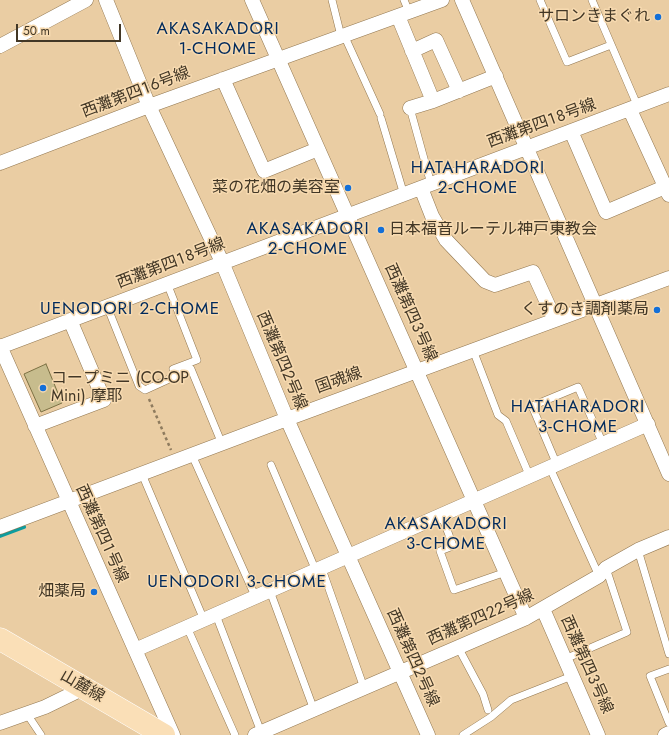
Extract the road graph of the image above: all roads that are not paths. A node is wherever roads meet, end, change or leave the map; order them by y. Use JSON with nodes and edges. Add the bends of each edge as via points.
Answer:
{"nodes":[{"id":1,"x":86,"y":0,"type":"edge"},
{"id":2,"x":106,"y":0,"type":"edge"},
{"id":3,"x":252,"y":0,"type":"edge"},
{"id":4,"x":332,"y":0,"type":"edge"},
{"id":5,"x":442,"y":0,"type":"edge"},
{"id":6,"x":462,"y":0,"type":"edge"},
{"id":7,"x":540,"y":0,"type":"edge"},
{"id":8,"x":592,"y":0,"type":"edge"},
{"id":9,"x":404,"y":9,"type":"edge"},
{"id":10,"x":343,"y":36,"type":"junction"},
{"id":11,"x":611,"y":45,"type":"junction"},
{"id":12,"x":0,"y":46,"type":"edge"},
{"id":13,"x":412,"y":50,"type":"junction"},
{"id":14,"x":277,"y":59,"type":"junction"},
{"id":15,"x":496,"y":76,"type":"junction"},
{"id":16,"x":223,"y":79,"type":"junction"},
{"id":17,"x":459,"y":91,"type":"junction"},
{"id":18,"x":669,"y":94,"type":"edge"},
{"id":19,"x":433,"y":101,"type":"junction"},
{"id":20,"x":149,"y":106,"type":"junction"},
{"id":21,"x":410,"y":108,"type":"joint"},
{"id":22,"x":634,"y":108,"type":"junction"},
{"id":23,"x":571,"y":131,"type":"junction"},
{"id":24,"x":528,"y":147,"type":"junction"},
{"id":25,"x":318,"y":149,"type":"junction"},
{"id":26,"x":0,"y":163,"type":"edge"},
{"id":27,"x":426,"y":186,"type":"junction"},
{"id":28,"x":667,"y":191,"type":"edge"},
{"id":29,"x":404,"y":195,"type":"junction"},
{"id":30,"x":348,"y":216,"type":"junction"},
{"id":31,"x":222,"y":262,"type":"junction"},
{"id":32,"x":669,"y":278,"type":"edge"},
{"id":33,"x":167,"y":283,"type":"junction"},
{"id":34,"x":594,"y":305,"type":"junction"},
{"id":35,"x":106,"y":306,"type":"junction"},
{"id":36,"x":70,"y":320,"type":"junction"},
{"id":37,"x":555,"y":320,"type":"junction"},
{"id":38,"x":0,"y":347,"type":"edge"},
{"id":39,"x":473,"y":350,"type":"junction"},
{"id":40,"x":173,"y":369,"type":"dead end"},
{"id":41,"x":417,"y":371,"type":"junction"},
{"id":42,"x":287,"y":419,"type":"junction"},
{"id":43,"x":648,"y":424,"type":"junction"},
{"id":44,"x":35,"y":426,"type":"junction"},
{"id":45,"x":222,"y":444,"type":"junction"},
{"id":46,"x":603,"y":444,"type":"junction"},
{"id":47,"x":192,"y":455,"type":"junction"},
{"id":48,"x":271,"y":465,"type":"dead end"},
{"id":49,"x":553,"y":466,"type":"junction"},
{"id":50,"x":668,"y":471,"type":"edge"},
{"id":51,"x":142,"y":474,"type":"junction"},
{"id":52,"x":530,"y":477,"type":"junction"},
{"id":53,"x":474,"y":501,"type":"junction"},
{"id":54,"x":68,"y":502,"type":"junction"},
{"id":55,"x":442,"y":516,"type":"junction"},
{"id":56,"x":0,"y":527,"type":"edge"},
{"id":57,"x":669,"y":537,"type":"edge"},
{"id":58,"x":638,"y":550,"type":"junction"},
{"id":59,"x":348,"y":558,"type":"junction"},
{"id":60,"x":319,"y":570,"type":"junction"},
{"id":61,"x":506,"y":572,"type":"junction"},
{"id":62,"x":603,"y":572,"type":"junction"},
{"id":63,"x":270,"y":591,"type":"junction"},
{"id":64,"x":256,"y":598,"type":"junction"},
{"id":65,"x":543,"y":609,"type":"junction"},
{"id":66,"x":210,"y":617,"type":"junction"},
{"id":67,"x":526,"y":618,"type":"junction"},
{"id":68,"x":187,"y":628,"type":"junction"},
{"id":69,"x":0,"y":639,"type":"edge"},
{"id":70,"x":458,"y":647,"type":"junction"},
{"id":71,"x":135,"y":650,"type":"junction"},
{"id":72,"x":669,"y":654,"type":"edge"},
{"id":73,"x":565,"y":659,"type":"junction"},
{"id":74,"x":669,"y":669,"type":"edge"},
{"id":75,"x":400,"y":673,"type":"junction"},
{"id":76,"x":572,"y":676,"type":"junction"},
{"id":77,"x":84,"y":688,"type":"junction"},
{"id":78,"x":364,"y":688,"type":"junction"},
{"id":79,"x":314,"y":710,"type":"junction"},
{"id":80,"x":488,"y":710,"type":"dead end"},
{"id":81,"x":27,"y":714,"type":"junction"},
{"id":82,"x":0,"y":723,"type":"edge"},
{"id":83,"x":669,"y":723,"type":"edge"},
{"id":84,"x":265,"y":733,"type":"edge"},
{"id":85,"x":669,"y":733,"type":"edge"},
{"id":86,"x":41,"y":735,"type":"edge"},
{"id":87,"x":164,"y":735,"type":"edge"},
{"id":88,"x":173,"y":735,"type":"edge"},
{"id":89,"x":235,"y":735,"type":"edge"},
{"id":90,"x":428,"y":735,"type":"edge"},
{"id":91,"x":463,"y":735,"type":"edge"},
{"id":92,"x":598,"y":735,"type":"edge"},
{"id":93,"x":665,"y":735,"type":"edge"}],
"edges":[{"from":1,"to":12,"type":"street"},
{"from":2,"to":20,"type":"street","name":"西灘第四２号線"},
{"from":3,"to":14,"type":"street","name":"西灘第四３号線"},
{"from":4,"to":10,"type":"lane"},
{"from":5,"to":9,"type":"street","name":"西灘第四１６号線"},
{"from":6,"to":15,"type":"street"},
{"from":7,"to":11,"type":"lane","via":[[567,62]]},
{"from":8,"to":11,"type":"lane"},
{"from":9,"to":10,"type":"street","name":"西灘第四１６号線"},
{"from":9,"to":13,"type":"street"},
{"from":10,"to":14,"type":"street","name":"西灘第四１６号線"},
{"from":10,"to":29,"type":"lane","via":[[381,116]]},
{"from":11,"to":22,"type":"lane"},
{"from":13,"to":17,"type":"street","via":[[436,40]]},
{"from":13,"to":19,"type":"street"},
{"from":14,"to":16,"type":"street","name":"西灘第四１６号線"},
{"from":14,"to":25,"type":"street","name":"西灘第四３号線"},
{"from":15,"to":17,"type":"street"},
{"from":15,"to":24,"type":"street"},
{"from":16,"to":20,"type":"street","name":"西灘第四１６号線"},
{"from":16,"to":25,"type":"street","via":[[264,170]]},
{"from":17,"to":19,"type":"street"},
{"from":18,"to":22,"type":"street","name":"西灘第四１８号線"},
{"from":19,"to":21,"type":"street"},
{"from":20,"to":26,"type":"street","name":"西灘第四１６号線"},
{"from":20,"to":31,"type":"street","name":"西灘第四２号線"},
{"from":21,"to":27,"type":"lane"},
{"from":22,"to":23,"type":"street","name":"西灘第四１８号線"},
{"from":22,"to":28,"type":"street"},
{"from":23,"to":24,"type":"street","name":"西灘第四１８号線"},
{"from":23,"to":28,"type":"street","via":[[606,212]]},
{"from":24,"to":27,"type":"street","name":"西灘第四１８号線"},
{"from":24,"to":34,"type":"street"},
{"from":25,"to":30,"type":"street","name":"西灘第四３号線"},
{"from":27,"to":29,"type":"street","name":"西灘第四１８号線"},
{"from":27,"to":37,"type":"street","via":[[432,216],[446,240],[485,281],[495,285],[533,272]]},
{"from":29,"to":30,"type":"street","name":"西灘第四１８号線"},
{"from":30,"to":31,"type":"street","name":"西灘第四１８号線"},
{"from":30,"to":41,"type":"street","name":"西灘第四３号線"},
{"from":31,"to":33,"type":"street","name":"西灘第四１８号線"},
{"from":31,"to":42,"type":"street","name":"西灘第四２号線"},
{"from":32,"to":34,"type":"street","name":"国魂線"},
{"from":33,"to":35,"type":"street","name":"西灘第四１８号線"},
{"from":33,"to":40,"type":"lane","via":[[197,360]]},
{"from":34,"to":37,"type":"street","name":"国魂線"},
{"from":34,"to":43,"type":"street"},
{"from":35,"to":36,"type":"street","name":"西灘第四１８号線"},
{"from":35,"to":45,"type":"lane","via":[[139,386],[145,390],[191,369]]},
{"from":36,"to":38,"type":"street","name":"西灘第四１８号線"},
{"from":36,"to":44,"type":"street","via":[[104,400]]},
{"from":37,"to":39,"type":"street","name":"国魂線"},
{"from":38,"to":44,"type":"street","name":"西灘第四１号線"},
{"from":39,"to":41,"type":"street","name":"国魂線"},
{"from":39,"to":52,"type":"lane","via":[[498,415],[506,421]]},
{"from":41,"to":42,"type":"street","name":"国魂線"},
{"from":41,"to":53,"type":"street","name":"西灘第四３号線"},
{"from":42,"to":45,"type":"street","name":"国魂線"},
{"from":42,"to":59,"type":"street","name":"西灘第四２号線"},
{"from":43,"to":46,"type":"street"},
{"from":43,"to":50,"type":"street"},
{"from":44,"to":54,"type":"street","name":"西灘第四１号線"},
{"from":45,"to":47,"type":"street","name":"国魂線"},
{"from":46,"to":49,"type":"street"},
{"from":46,"to":49,"type":"lane","via":[[578,387],[532,406]]},
{"from":47,"to":51,"type":"street","name":"国魂線"},
{"from":47,"to":64,"type":"lane"},
{"from":48,"to":60,"type":"lane"},
{"from":49,"to":52,"type":"street"},
{"from":49,"to":62,"type":"lane"},
{"from":51,"to":54,"type":"street","name":"国魂線"},
{"from":51,"to":66,"type":"lane"},
{"from":52,"to":53,"type":"street"},
{"from":53,"to":55,"type":"street"},
{"from":53,"to":61,"type":"street","name":"西灘第四３号線"},
{"from":54,"to":56,"type":"street","name":"国魂線"},
{"from":54,"to":71,"type":"street","name":"西灘第四１号線"},
{"from":55,"to":59,"type":"street"},
{"from":55,"to":61,"type":"lane","via":[[453,546],[440,551],[454,590]]},
{"from":57,"to":58,"type":"street","name":"西灘第四２２号線"},
{"from":58,"to":62,"type":"street","name":"西灘第四２２号線"},
{"from":58,"to":72,"type":"lane"},
{"from":59,"to":60,"type":"street"},
{"from":59,"to":75,"type":"street","name":"西灘第四２号線"},
{"from":60,"to":63,"type":"street"},
{"from":60,"to":78,"type":"lane"},
{"from":61,"to":67,"type":"street","name":"西灘第四３号線"},
{"from":62,"to":65,"type":"street","name":"西灘第四２２号線"},
{"from":62,"to":73,"type":"lane","via":[[627,632]]},
{"from":63,"to":64,"type":"street"},
{"from":63,"to":79,"type":"lane"},
{"from":64,"to":66,"type":"street"},
{"from":65,"to":67,"type":"street","name":"西灘第四２２号線"},
{"from":65,"to":73,"type":"street","name":"西灘第四３号線"},
{"from":66,"to":68,"type":"street"},
{"from":66,"to":84,"type":"lane"},
{"from":67,"to":70,"type":"street","name":"西灘第四２２号線"},
{"from":68,"to":71,"type":"street"},
{"from":68,"to":89,"type":"lane"},
{"from":69,"to":77,"type":"main road","name":"山麓線"},
{"from":70,"to":75,"type":"street","name":"西灘第四２２号線"},
{"from":70,"to":80,"type":"lane"},
{"from":71,"to":88,"type":"street","name":"西灘第四１号線"},
{"from":73,"to":76,"type":"street","name":"西灘第四３号線"},
{"from":74,"to":83,"type":"lane","via":[[650,676]]},
{"from":75,"to":78,"type":"street","name":"西灘第四２２号線"},
{"from":75,"to":90,"type":"street","name":"西灘第四２号線"},
{"from":76,"to":91,"type":"lane","via":[[511,700]]},
{"from":76,"to":92,"type":"street","name":"西灘第四３号線"},
{"from":77,"to":81,"type":"street"},
{"from":77,"to":87,"type":"main road","name":"山麓線"},
{"from":78,"to":79,"type":"street","name":"西灘第四２２号線"},
{"from":79,"to":84,"type":"street","name":"西灘第四２２号線"},
{"from":81,"to":82,"type":"street"},
{"from":81,"to":86,"type":"lane"},
{"from":85,"to":93,"type":"street"}]}
